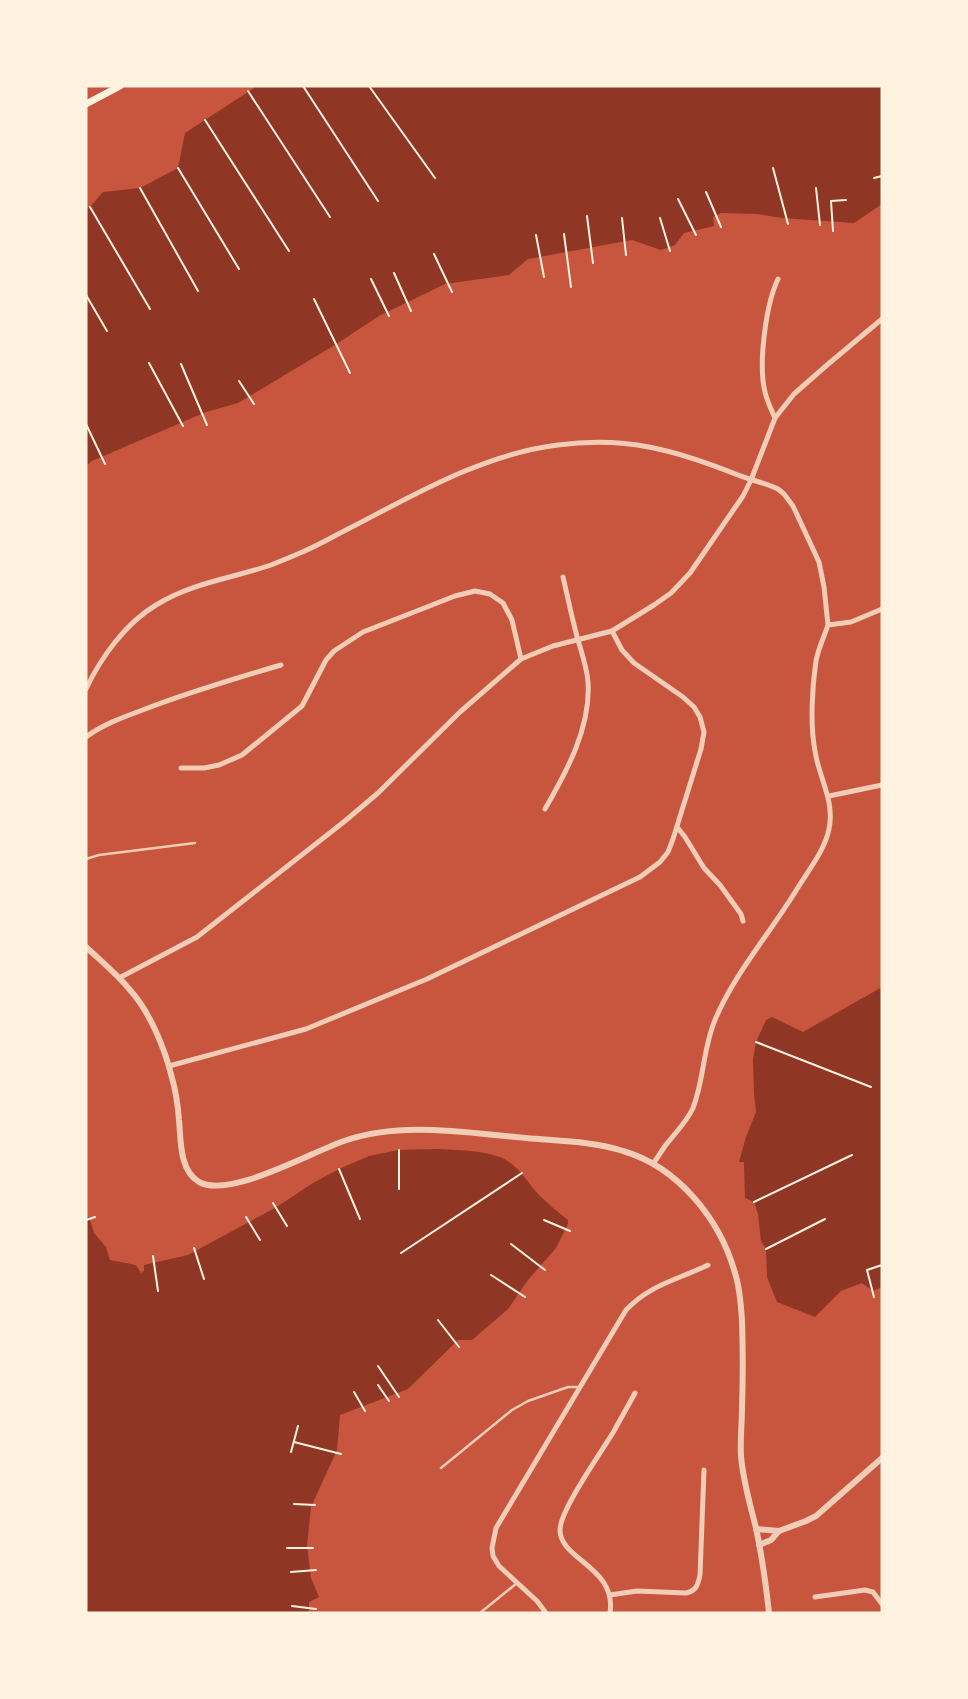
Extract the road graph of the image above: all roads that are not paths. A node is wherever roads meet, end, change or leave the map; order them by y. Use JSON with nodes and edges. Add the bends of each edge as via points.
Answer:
{"nodes":[{"id":1,"x":120,"y":86,"type":"edge"},
{"id":2,"x":86,"y":104,"type":"edge"},
{"id":3,"x":778,"y":279,"type":"dead end"},
{"id":4,"x":882,"y":319,"type":"edge"},
{"id":5,"x":775,"y":418,"type":"junction"},
{"id":6,"x":751,"y":480,"type":"junction"},
{"id":7,"x":562,"y":577,"type":"dead end"},
{"id":8,"x":882,"y":609,"type":"edge"},
{"id":9,"x":828,"y":625,"type":"junction"},
{"id":10,"x":612,"y":631,"type":"junction"},
{"id":11,"x":578,"y":639,"type":"junction"},
{"id":12,"x":521,"y":659,"type":"junction"},
{"id":13,"x":281,"y":665,"type":"dead end"},
{"id":14,"x":86,"y":689,"type":"edge"},
{"id":15,"x":86,"y":737,"type":"edge"},
{"id":16,"x":181,"y":768,"type":"dead end"},
{"id":17,"x":882,"y":785,"type":"edge"},
{"id":18,"x":829,"y":796,"type":"junction"},
{"id":19,"x":545,"y":808,"type":"dead end"},
{"id":20,"x":677,"y":827,"type":"junction"},
{"id":21,"x":195,"y":842,"type":"dead end"},
{"id":22,"x":86,"y":859,"type":"edge"},
{"id":23,"x":743,"y":921,"type":"dead end"},
{"id":24,"x":86,"y":947,"type":"edge"},
{"id":25,"x":119,"y":978,"type":"junction"},
{"id":26,"x":169,"y":1066,"type":"junction"},
{"id":27,"x":653,"y":1164,"type":"junction"},
{"id":28,"x":708,"y":1265,"type":"dead end"},
{"id":29,"x":580,"y":1387,"type":"junction"},
{"id":30,"x":635,"y":1393,"type":"dead end"},
{"id":31,"x":882,"y":1458,"type":"edge"},
{"id":32,"x":441,"y":1468,"type":"dead end"},
{"id":33,"x":704,"y":1470,"type":"dead end"},
{"id":34,"x":756,"y":1529,"type":"junction"},
{"id":35,"x":779,"y":1531,"type":"junction"},
{"id":36,"x":759,"y":1545,"type":"junction"},
{"id":37,"x":517,"y":1583,"type":"junction"},
{"id":38,"x":610,"y":1595,"type":"junction"},
{"id":39,"x":815,"y":1597,"type":"dead end"},
{"id":40,"x":882,"y":1604,"type":"edge"},
{"id":41,"x":480,"y":1613,"type":"edge"},
{"id":42,"x":546,"y":1613,"type":"edge"},
{"id":43,"x":610,"y":1613,"type":"edge"},
{"id":44,"x":769,"y":1613,"type":"edge"}],
"edges":[{"from":1,"to":2,"type":"main road"},
{"from":3,"to":5,"type":"street","via":[[763,353],[765,393]]},
{"from":4,"to":5,"type":"street","via":[[802,387]]},
{"from":5,"to":6,"type":"street"},
{"from":6,"to":9,"type":"street","via":[[778,489],[793,506],[819,562]]},
{"from":6,"to":10,"type":"street","via":[[690,573],[654,606]]},
{"from":6,"to":14,"type":"street","via":[[672,451],[614,441],[559,444],[504,457],[467,470],[271,565],[204,584],[155,605],[110,647]]},
{"from":7,"to":11,"type":"street"},
{"from":8,"to":9,"type":"street","via":[[851,622]]},
{"from":9,"to":18,"type":"street","via":[[817,659],[812,719],[815,753]]},
{"from":10,"to":11,"type":"street"},
{"from":10,"to":20,"type":"street","via":[[634,663],[683,697],[700,717],[704,732],[701,750]]},
{"from":11,"to":12,"type":"street"},
{"from":11,"to":19,"type":"street","via":[[588,679],[586,712],[575,750]]},
{"from":12,"to":16,"type":"street","via":[[503,603],[491,594],[475,591],[455,596],[363,632],[334,651],[302,706],[242,755],[219,765]]},
{"from":12,"to":25,"type":"street","via":[[337,827],[197,937]]},
{"from":13,"to":15,"type":"street","via":[[174,698]]},
{"from":17,"to":18,"type":"street"},
{"from":18,"to":27,"type":"street","via":[[830,828],[825,842],[726,998],[706,1045],[692,1109]]},
{"from":20,"to":23,"type":"street"},
{"from":20,"to":26,"type":"street","via":[[668,852],[640,877],[439,974],[306,1029]]},
{"from":21,"to":22,"type":"lane"},
{"from":24,"to":25,"type":"street"},
{"from":25,"to":26,"type":"street","via":[[139,1000]]},
{"from":26,"to":27,"type":"street","via":[[184,1159],[193,1177],[212,1186],[238,1184],[358,1136],[399,1130],[583,1143],[619,1149]]},
{"from":27,"to":34,"type":"street","via":[[703,1209],[734,1269],[742,1320],[741,1457]]},
{"from":28,"to":29,"type":"street","via":[[658,1285],[634,1302]]},
{"from":29,"to":32,"type":"lane","via":[[568,1387],[512,1410]]},
{"from":29,"to":37,"type":"street","via":[[496,1528],[494,1556]]},
{"from":30,"to":38,"type":"street","via":[[575,1494],[560,1529],[567,1547],[595,1572]]},
{"from":31,"to":35,"type":"street","via":[[816,1516]]},
{"from":33,"to":38,"type":"street","via":[[697,1587],[686,1594],[637,1591]]},
{"from":34,"to":35,"type":"street"},
{"from":34,"to":36,"type":"street"},
{"from":35,"to":36,"type":"street"},
{"from":36,"to":44,"type":"street"},
{"from":37,"to":41,"type":"lane"},
{"from":37,"to":42,"type":"street"},
{"from":38,"to":43,"type":"street"},
{"from":39,"to":40,"type":"street","via":[[865,1590],[873,1592]]}]}
